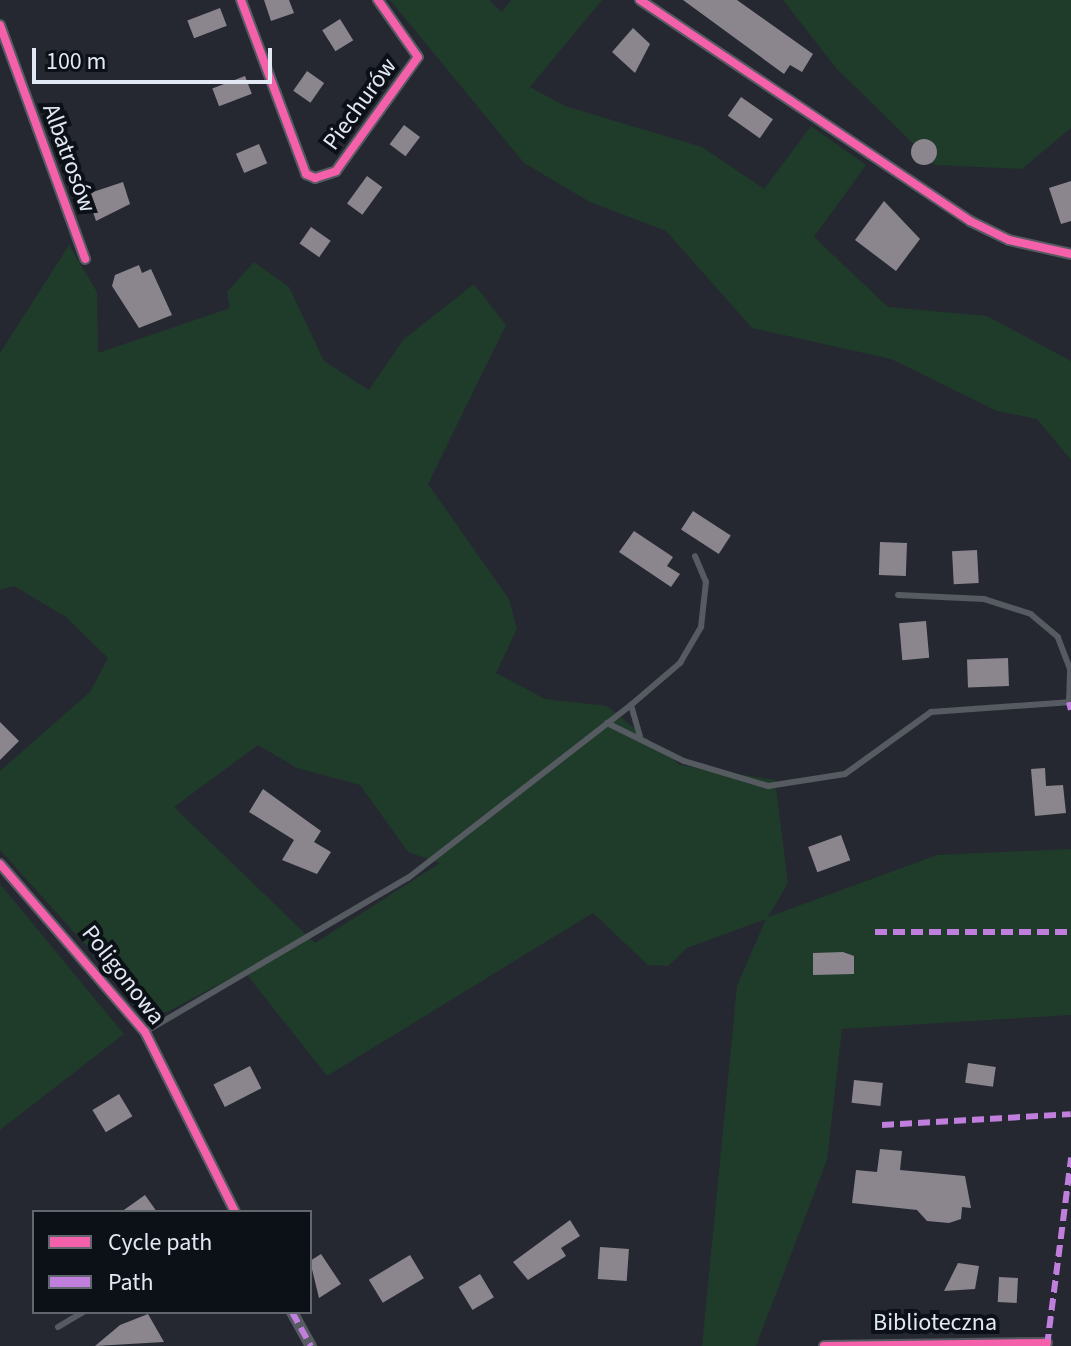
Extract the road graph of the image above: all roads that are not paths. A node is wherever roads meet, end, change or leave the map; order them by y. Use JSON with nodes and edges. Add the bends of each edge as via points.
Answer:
{"nodes":[{"id":1,"x":241,"y":0,"type":"edge"},
{"id":2,"x":378,"y":0,"type":"edge"},
{"id":3,"x":640,"y":0,"type":"edge"},
{"id":4,"x":0,"y":25,"type":"edge"},
{"id":5,"x":1071,"y":254,"type":"edge"},
{"id":6,"x":85,"y":259,"type":"dead end"},
{"id":7,"x":695,"y":556,"type":"dead end"},
{"id":8,"x":898,"y":595,"type":"dead end"},
{"id":9,"x":631,"y":705,"type":"junction"},
{"id":10,"x":607,"y":723,"type":"junction"},
{"id":11,"x":641,"y":737,"type":"junction"},
{"id":12,"x":0,"y":864,"type":"edge"},
{"id":13,"x":145,"y":1032,"type":"junction"},
{"id":14,"x":233,"y":1210,"type":"edge"},
{"id":15,"x":80,"y":1314,"type":"edge"},
{"id":16,"x":293,"y":1314,"type":"edge"},
{"id":17,"x":58,"y":1327,"type":"dead end"},
{"id":18,"x":1047,"y":1343,"type":"dead end"},
{"id":19,"x":311,"y":1346,"type":"edge"},
{"id":20,"x":824,"y":1346,"type":"edge"}],
"edges":[{"from":1,"to":2,"type":"street","name":"Piechurów","via":[[306,174],[315,178],[336,171],[418,57]]},
{"from":3,"to":5,"type":"street","via":[[970,221],[1009,240]]},
{"from":4,"to":6,"type":"street","name":"Albatrosów"},
{"from":7,"to":9,"type":"lane","via":[[706,582],[701,627],[680,663]]},
{"from":8,"to":11,"type":"lane","via":[[984,599],[1031,614],[1058,637],[1070,669],[1069,702],[931,712],[845,774],[803,783],[731,779]]},
{"from":9,"to":10,"type":"lane"},
{"from":9,"to":11,"type":"lane"},
{"from":10,"to":11,"type":"lane"},
{"from":10,"to":13,"type":"lane","via":[[408,878]]},
{"from":12,"to":13,"type":"street","name":"Poligonowa"},
{"from":13,"to":14,"type":"street","name":"Poligonowa"},
{"from":15,"to":17,"type":"lane"},
{"from":16,"to":19,"type":"street"},
{"from":18,"to":20,"type":"street","name":"Biblioteczna"}]}
